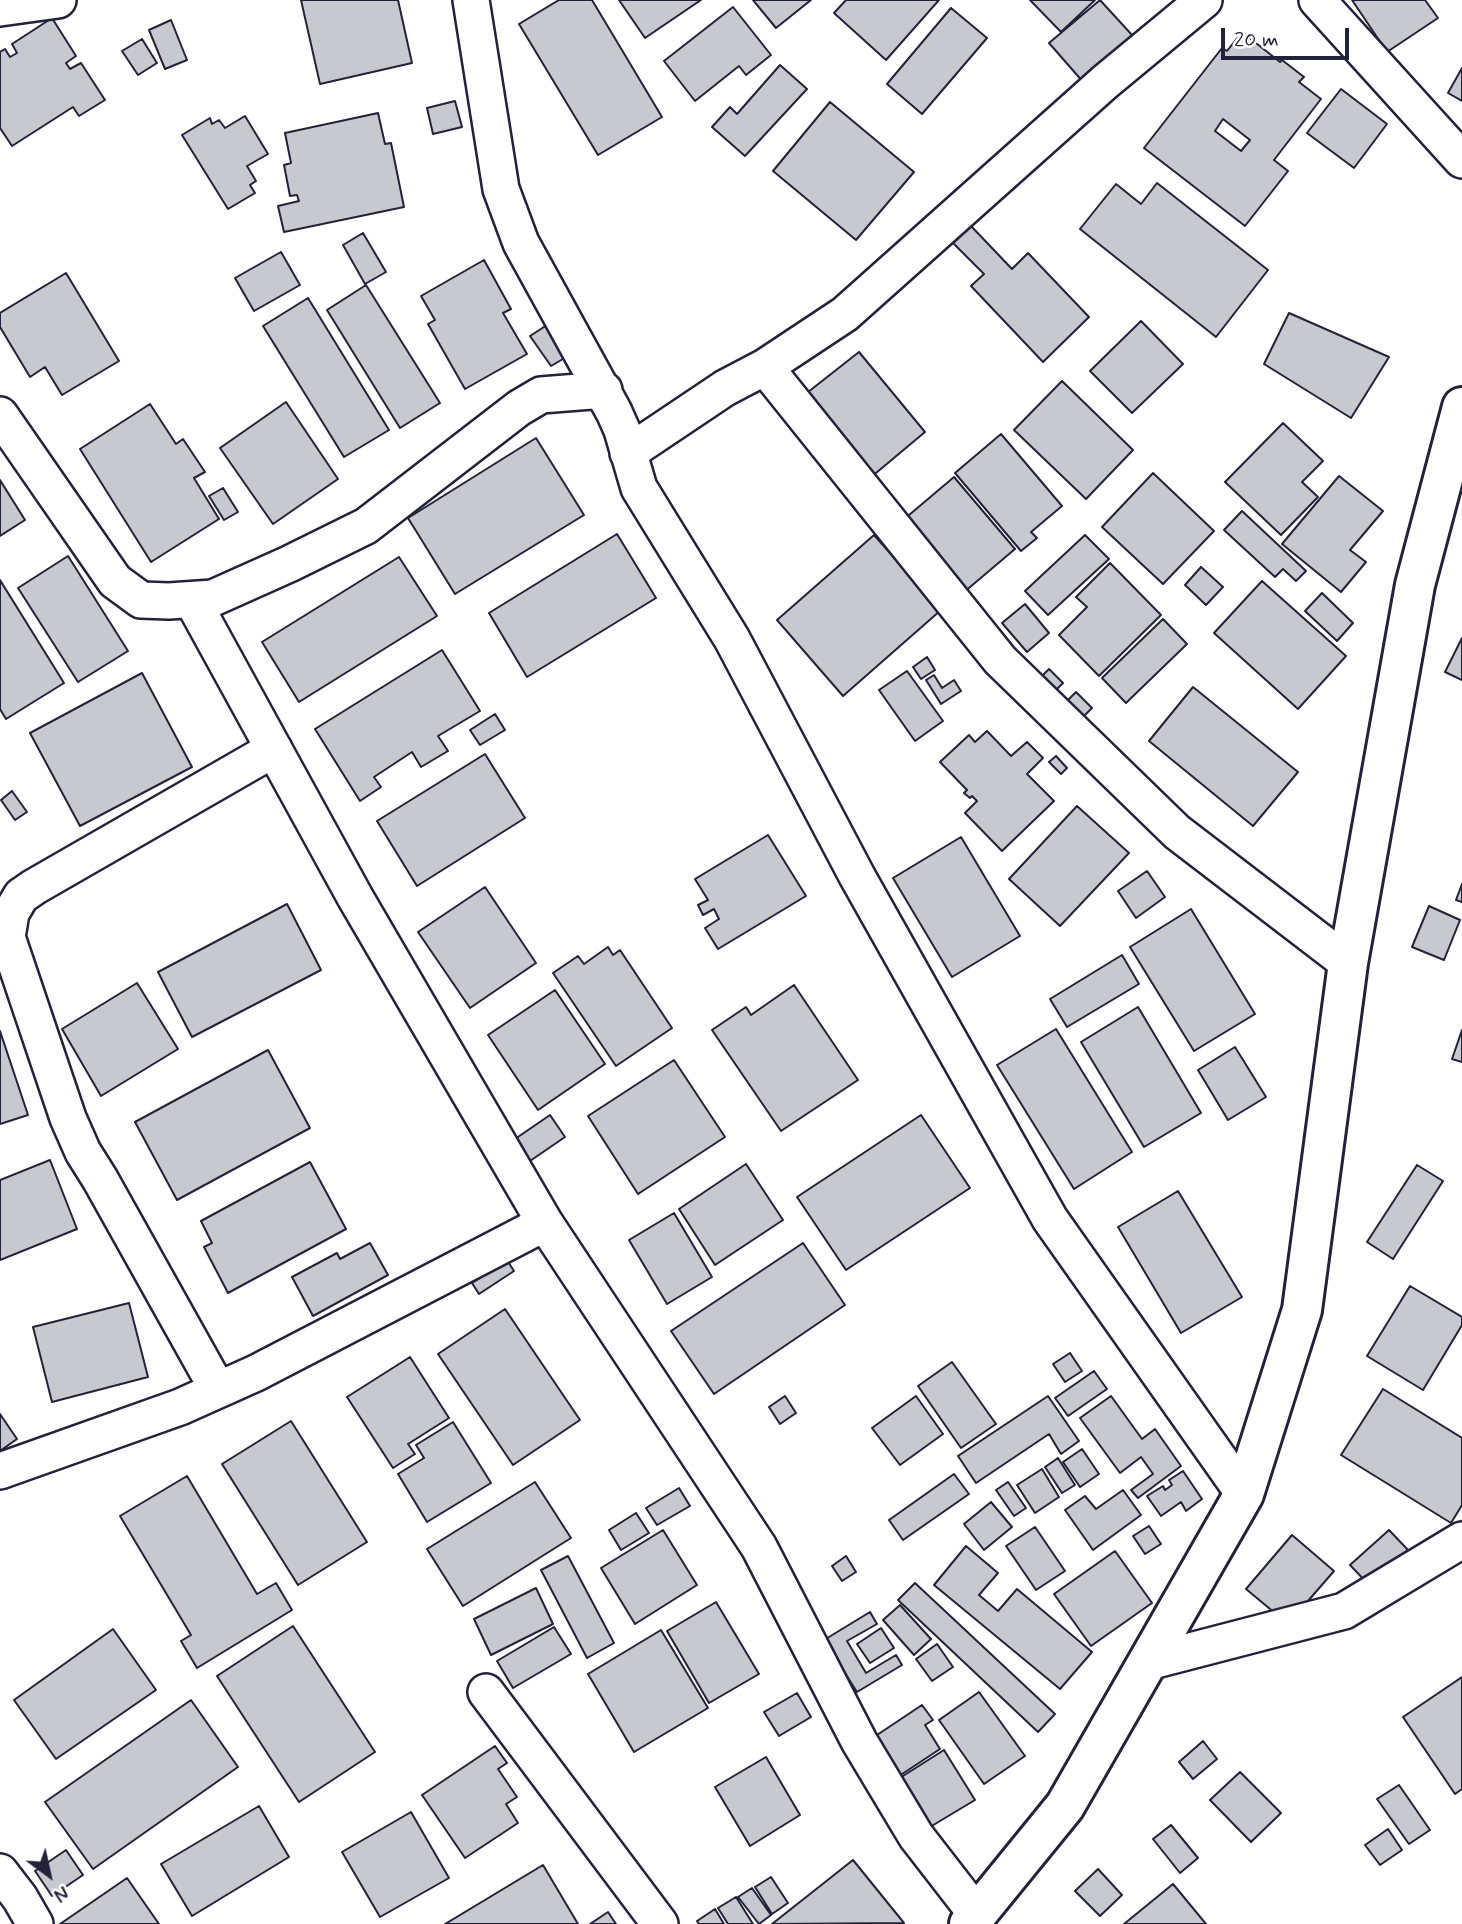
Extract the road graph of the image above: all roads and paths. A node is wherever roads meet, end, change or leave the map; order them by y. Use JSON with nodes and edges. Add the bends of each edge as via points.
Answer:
{"nodes":[{"id":1,"x":58,"y":0,"type":"edge"},
{"id":2,"x":471,"y":0,"type":"edge"},
{"id":3,"x":1204,"y":0,"type":"edge"},
{"id":4,"x":1317,"y":0,"type":"edge"},
{"id":5,"x":0,"y":8,"type":"edge"},
{"id":6,"x":1462,"y":160,"type":"edge"},
{"id":7,"x":765,"y":367,"type":"junction"},
{"id":8,"x":604,"y":390,"type":"junction"},
{"id":9,"x":1462,"y":407,"type":"edge"},
{"id":10,"x":0,"y":415,"type":"edge"},
{"id":11,"x":628,"y":453,"type":"junction"},
{"id":12,"x":192,"y":600,"type":"junction"},
{"id":13,"x":274,"y":749,"type":"junction"},
{"id":14,"x":5,"y":916,"type":"edge"},
{"id":15,"x":1348,"y":963,"type":"junction"},
{"id":16,"x":545,"y":1223,"type":"junction"},
{"id":17,"x":218,"y":1390,"type":"junction"},
{"id":18,"x":0,"y":1471,"type":"edge"},
{"id":19,"x":1244,"y":1493,"type":"junction"},
{"id":20,"x":1462,"y":1540,"type":"edge"},
{"id":21,"x":1148,"y":1662,"type":"junction"},
{"id":22,"x":486,"y":1692,"type":"dead end"},
{"id":23,"x":0,"y":1872,"type":"edge"},
{"id":24,"x":974,"y":1920,"type":"edge"},
{"id":25,"x":36,"y":1924,"type":"edge"},
{"id":26,"x":660,"y":1924,"type":"edge"}],
"edges":[{"from":1,"to":5,"type":"street"},
{"from":2,"to":8,"type":"street","via":[[501,189],[521,243]]},
{"from":3,"to":7,"type":"street","via":[[845,314]]},
{"from":4,"to":6,"type":"street"},
{"from":7,"to":11,"type":"street"},
{"from":7,"to":15,"type":"street","via":[[1000,660],[1177,832]]},
{"from":8,"to":11,"type":"street"},
{"from":8,"to":12,"type":"street","via":[[541,395],[366,526],[213,598]]},
{"from":9,"to":15,"type":"street","via":[[1415,585]]},
{"from":10,"to":12,"type":"street","via":[[116,581],[141,600]]},
{"from":11,"to":19,"type":"street","via":[[639,488],[732,639],[857,876],[1049,1219]]},
{"from":12,"to":13,"type":"street"},
{"from":13,"to":14,"type":"street","via":[[34,887]]},
{"from":13,"to":16,"type":"street"},
{"from":14,"to":17,"type":"street","via":[[7,937],[83,1152]]},
{"from":15,"to":19,"type":"street","via":[[1302,1310]]},
{"from":16,"to":17,"type":"street"},
{"from":16,"to":24,"type":"street","via":[[759,1547],[859,1741]]},
{"from":17,"to":18,"type":"street"},
{"from":19,"to":21,"type":"street"},
{"from":20,"to":21,"type":"street","via":[[1344,1611]]},
{"from":21,"to":24,"type":"street","via":[[1065,1806]]},
{"from":22,"to":26,"type":"street"},
{"from":23,"to":25,"type":"street"}]}
